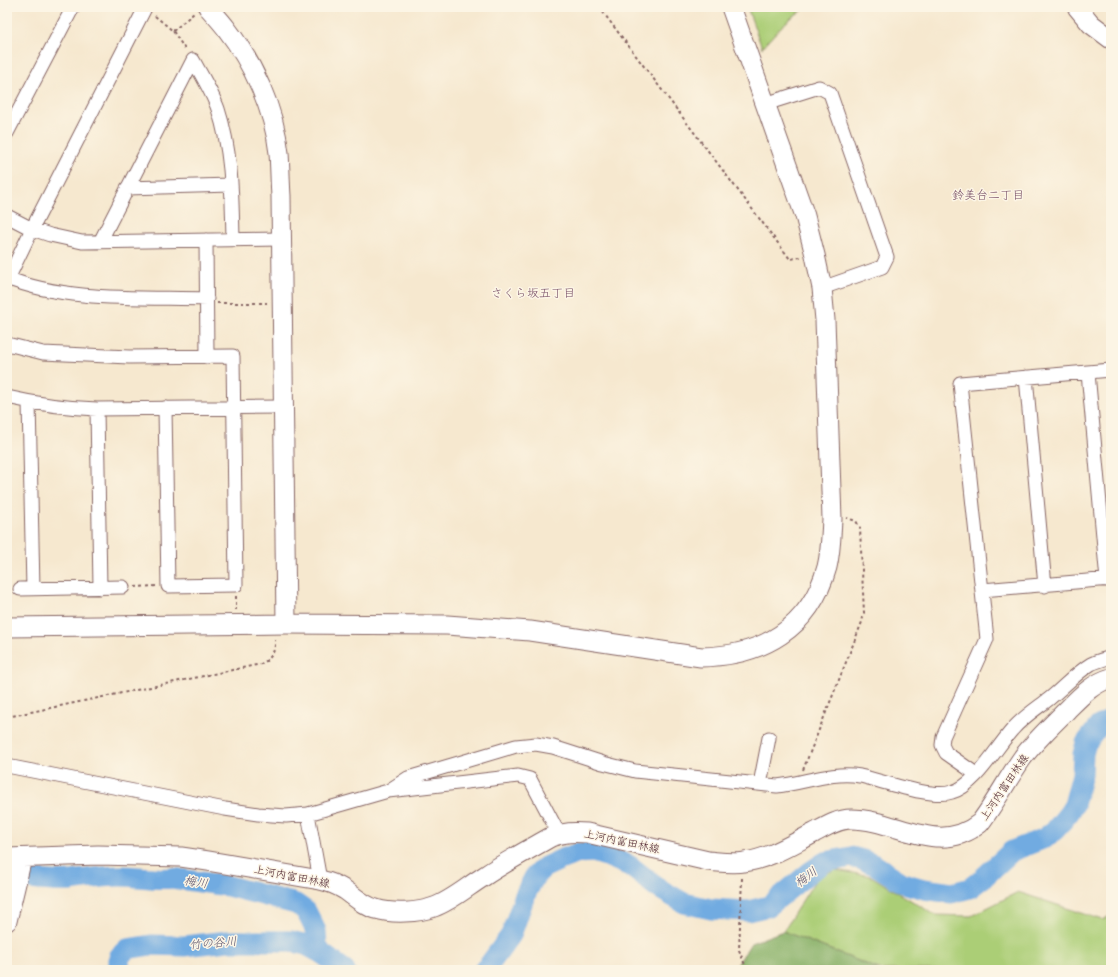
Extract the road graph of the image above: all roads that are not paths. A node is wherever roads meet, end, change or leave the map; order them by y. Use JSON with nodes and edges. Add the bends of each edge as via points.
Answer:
{"nodes":[{"id":1,"x":73,"y":7,"type":"edge"},
{"id":2,"x":731,"y":7,"type":"edge"},
{"id":3,"x":1077,"y":7,"type":"edge"},
{"id":4,"x":144,"y":8,"type":"edge"},
{"id":5,"x":201,"y":10,"type":"edge"},
{"id":6,"x":1111,"y":39,"type":"edge"},
{"id":7,"x":765,"y":104,"type":"junction"},
{"id":8,"x":7,"y":132,"type":"edge"},
{"id":9,"x":231,"y":185,"type":"junction"},
{"id":10,"x":127,"y":188,"type":"junction"},
{"id":11,"x":7,"y":216,"type":"edge"},
{"id":12,"x":32,"y":229,"type":"junction"},
{"id":13,"x":281,"y":239,"type":"junction"},
{"id":14,"x":206,"y":240,"type":"junction"},
{"id":15,"x":232,"y":240,"type":"junction"},
{"id":16,"x":100,"y":242,"type":"junction"},
{"id":17,"x":7,"y":279,"type":"edge"},
{"id":18,"x":822,"y":288,"type":"junction"},
{"id":19,"x":206,"y":301,"type":"junction"},
{"id":20,"x":7,"y":344,"type":"edge"},
{"id":21,"x":207,"y":357,"type":"junction"},
{"id":22,"x":1111,"y":370,"type":"edge"},
{"id":23,"x":1088,"y":373,"type":"junction"},
{"id":24,"x":1026,"y":377,"type":"junction"},
{"id":25,"x":7,"y":397,"type":"edge"},
{"id":26,"x":29,"y":402,"type":"junction"},
{"id":27,"x":284,"y":407,"type":"junction"},
{"id":28,"x":165,"y":408,"type":"junction"},
{"id":29,"x":233,"y":408,"type":"junction"},
{"id":30,"x":97,"y":409,"type":"junction"},
{"id":31,"x":1109,"y":579,"type":"edge"},
{"id":32,"x":1045,"y":586,"type":"junction"},
{"id":33,"x":123,"y":587,"type":"road end"},
{"id":34,"x":100,"y":588,"type":"junction"},
{"id":35,"x":20,"y":589,"type":"dead end"},
{"id":36,"x":33,"y":589,"type":"junction"},
{"id":37,"x":982,"y":590,"type":"junction"},
{"id":38,"x":280,"y":624,"type":"junction"},
{"id":39,"x":7,"y":627,"type":"edge"},
{"id":40,"x":1111,"y":657,"type":"edge"},
{"id":41,"x":1111,"y":678,"type":"edge"},
{"id":42,"x":769,"y":738,"type":"dead end"},
{"id":43,"x":7,"y":766,"type":"edge"},
{"id":44,"x":976,"y":774,"type":"junction"},
{"id":45,"x":760,"y":784,"type":"junction"},
{"id":46,"x":388,"y":791,"type":"junction"},
{"id":47,"x":308,"y":814,"type":"junction"},
{"id":48,"x":559,"y":834,"type":"junction"},
{"id":49,"x":15,"y":858,"type":"edge"},
{"id":50,"x":320,"y":880,"type":"junction"},
{"id":51,"x":7,"y":921,"type":"edge"}],
"edges":[{"from":1,"to":8,"type":"street"},
{"from":2,"to":7,"type":"street"},
{"from":3,"to":6,"type":"street","via":[[1091,24]]},
{"from":4,"to":12,"type":"street"},
{"from":5,"to":13,"type":"street","via":[[226,28],[246,58],[261,88],[279,152]]},
{"from":7,"to":18,"type":"street","via":[[805,216]]},
{"from":7,"to":18,"type":"street","via":[[819,87],[830,92],[887,257],[882,267]]},
{"from":9,"to":10,"type":"street"},
{"from":9,"to":10,"type":"street","via":[[230,158],[218,108],[193,60]]},
{"from":9,"to":15,"type":"street"},
{"from":10,"to":16,"type":"street"},
{"from":11,"to":12,"type":"street"},
{"from":12,"to":16,"type":"street","via":[[82,242]]},
{"from":12,"to":17,"type":"street"},
{"from":13,"to":15,"type":"street"},
{"from":13,"to":27,"type":"street"},
{"from":14,"to":15,"type":"street"},
{"from":14,"to":16,"type":"street"},
{"from":14,"to":19,"type":"street"},
{"from":17,"to":19,"type":"street","via":[[64,293]]},
{"from":18,"to":38,"type":"street","via":[[831,544],[818,590],[796,622],[779,637],[760,648],[739,654],[701,657],[491,627]]},
{"from":19,"to":21,"type":"street"},
{"from":20,"to":21,"type":"street","via":[[43,353]]},
{"from":21,"to":29,"type":"street","via":[[233,356]]},
{"from":22,"to":23,"type":"street"},
{"from":23,"to":24,"type":"street"},
{"from":23,"to":31,"type":"street"},
{"from":24,"to":32,"type":"street"},
{"from":24,"to":37,"type":"street","via":[[960,383]]},
{"from":25,"to":26,"type":"street"},
{"from":26,"to":30,"type":"street","via":[[66,408]]},
{"from":26,"to":36,"type":"street"},
{"from":27,"to":29,"type":"street"},
{"from":27,"to":38,"type":"street"},
{"from":28,"to":29,"type":"street"},
{"from":28,"to":29,"type":"street","via":[[168,586],[236,585]]},
{"from":28,"to":30,"type":"street"},
{"from":30,"to":34,"type":"street"},
{"from":31,"to":32,"type":"street"},
{"from":32,"to":37,"type":"street"},
{"from":33,"to":34,"type":"street"},
{"from":34,"to":36,"type":"street"},
{"from":35,"to":36,"type":"street"},
{"from":37,"to":44,"type":"street","via":[[987,639],[943,737],[942,745],[946,753]]},
{"from":38,"to":39,"type":"street"},
{"from":40,"to":44,"type":"street","via":[[1092,664],[1027,715],[1012,729]]},
{"from":41,"to":48,"type":"street","name":"上河内富田林線","via":[[1092,687],[1037,740],[980,823],[958,836],[932,837],[871,820],[850,819],[832,824],[756,860],[723,863],[587,833],[573,831]]},
{"from":42,"to":45,"type":"street"},
{"from":43,"to":47,"type":"street","via":[[258,814]]},
{"from":44,"to":45,"type":"street","via":[[967,785],[952,793],[936,794],[844,774],[777,786]]},
{"from":45,"to":46,"type":"street","via":[[635,771],[536,744],[516,746],[408,778]]},
{"from":46,"to":47,"type":"street"},
{"from":46,"to":48,"type":"street","via":[[518,776],[530,779]]},
{"from":47,"to":50,"type":"street"},
{"from":48,"to":50,"type":"street","name":"上河内富田林線","via":[[503,863],[449,900],[422,910],[388,912],[375,909],[333,884]]},
{"from":49,"to":50,"type":"street","name":"上河内富田林線","via":[[98,855],[181,857]]},
{"from":49,"to":51,"type":"street"}]}
